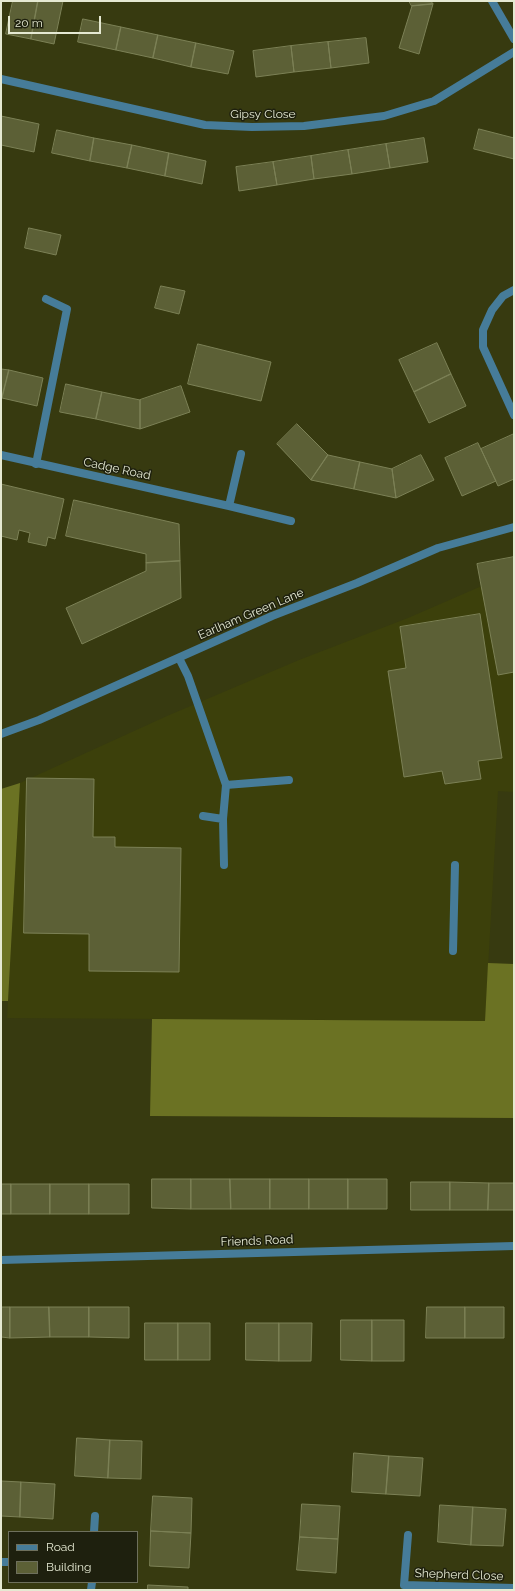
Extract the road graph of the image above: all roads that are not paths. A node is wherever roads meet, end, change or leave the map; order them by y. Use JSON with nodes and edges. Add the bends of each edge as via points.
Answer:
{"nodes":[{"id":1,"x":492,"y":1,"type":"edge"},
{"id":2,"x":514,"y":39,"type":"edge"},
{"id":3,"x":514,"y":52,"type":"edge"},
{"id":4,"x":1,"y":79,"type":"edge"},
{"id":5,"x":514,"y":290,"type":"edge"},
{"id":6,"x":46,"y":299,"type":"dead end"},
{"id":7,"x":514,"y":415,"type":"edge"},
{"id":8,"x":241,"y":454,"type":"dead end"},
{"id":9,"x":1,"y":455,"type":"edge"},
{"id":10,"x":36,"y":464,"type":"junction"},
{"id":11,"x":229,"y":506,"type":"junction"},
{"id":12,"x":291,"y":522,"type":"dead end"},
{"id":13,"x":514,"y":527,"type":"edge"},
{"id":14,"x":179,"y":658,"type":"junction"},
{"id":15,"x":1,"y":734,"type":"edge"},
{"id":16,"x":289,"y":780,"type":"dead end"},
{"id":17,"x":226,"y":785,"type":"junction"},
{"id":18,"x":203,"y":816,"type":"dead end"},
{"id":19,"x":222,"y":818,"type":"junction"},
{"id":20,"x":224,"y":864,"type":"dead end"},
{"id":21,"x":455,"y":865,"type":"dead end"},
{"id":22,"x":453,"y":951,"type":"dead end"},
{"id":23,"x":514,"y":1246,"type":"edge"},
{"id":24,"x":1,"y":1260,"type":"edge"},
{"id":25,"x":95,"y":1516,"type":"dead end"},
{"id":26,"x":94,"y":1531,"type":"edge"},
{"id":27,"x":408,"y":1535,"type":"dead end"},
{"id":28,"x":404,"y":1588,"type":"edge"},
{"id":29,"x":514,"y":1588,"type":"edge"}],
"edges":[{"from":1,"to":2,"type":"street"},
{"from":3,"to":4,"type":"street","name":"Gipsy Close","via":[[434,101],[384,116],[304,126],[205,125]]},
{"from":5,"to":7,"type":"street","via":[[503,296],[492,310],[482,330],[483,347]]},
{"from":6,"to":10,"type":"street","via":[[67,309]]},
{"from":8,"to":11,"type":"street"},
{"from":9,"to":10,"type":"street","name":"Cadge Road"},
{"from":10,"to":11,"type":"street","name":"Cadge Road"},
{"from":11,"to":12,"type":"street","name":"Cadge Road"},
{"from":13,"to":14,"type":"street","name":"Earlham Green Lane","via":[[438,548],[272,616]]},
{"from":14,"to":15,"type":"street","name":"Earlham Green Lane","via":[[39,720]]},
{"from":14,"to":17,"type":"street","via":[[188,676]]},
{"from":16,"to":17,"type":"street"},
{"from":17,"to":19,"type":"street"},
{"from":18,"to":19,"type":"street"},
{"from":19,"to":20,"type":"street"},
{"from":21,"to":22,"type":"street"},
{"from":23,"to":24,"type":"street","name":"Friends Road"},
{"from":25,"to":26,"type":"street"},
{"from":27,"to":28,"type":"street","name":"Shepherd Close"},
{"from":28,"to":29,"type":"street","name":"Shepherd Close"}]}
